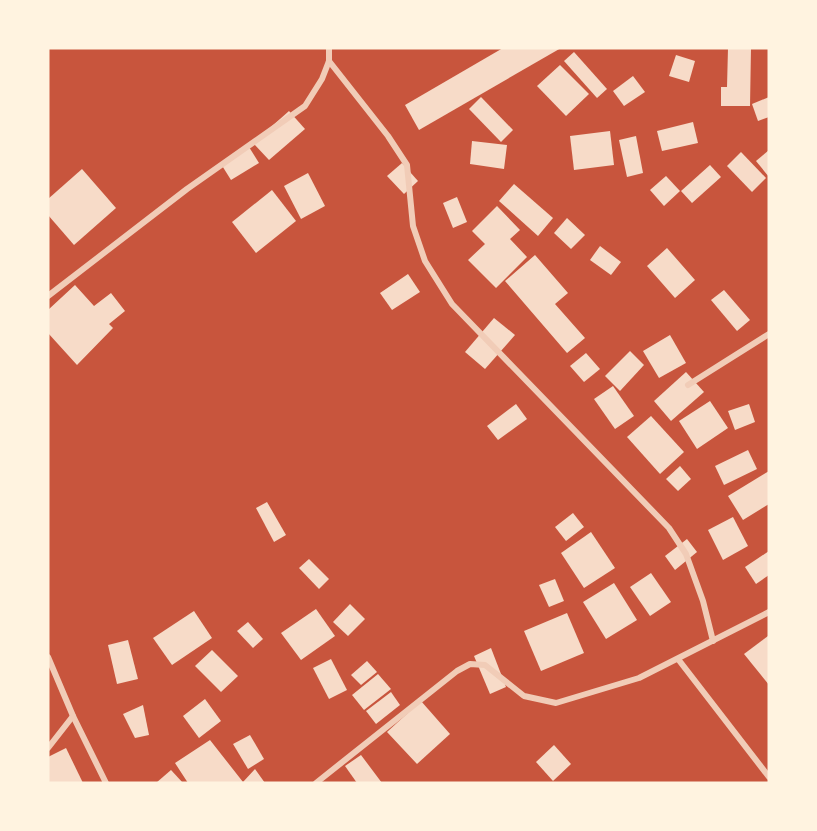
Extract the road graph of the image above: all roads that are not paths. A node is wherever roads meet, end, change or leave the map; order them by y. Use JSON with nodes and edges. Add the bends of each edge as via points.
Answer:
{"nodes":[{"id":1,"x":329,"y":48,"type":"edge"},
{"id":2,"x":329,"y":61,"type":"junction"},
{"id":3,"x":48,"y":296,"type":"edge"},
{"id":4,"x":769,"y":334,"type":"edge"},
{"id":5,"x":688,"y":385,"type":"dead end"},
{"id":6,"x":769,"y":612,"type":"edge"},
{"id":7,"x":713,"y":641,"type":"junction"},
{"id":8,"x":48,"y":657,"type":"edge"},
{"id":9,"x":678,"y":659,"type":"junction"},
{"id":10,"x":73,"y":716,"type":"junction"},
{"id":11,"x":48,"y":748,"type":"edge"},
{"id":12,"x":769,"y":777,"type":"edge"},
{"id":13,"x":106,"y":783,"type":"edge"},
{"id":14,"x":316,"y":783,"type":"edge"}],
"edges":[{"from":1,"to":2,"type":"street"},
{"from":2,"to":3,"type":"street","via":[[305,106],[187,189]]},
{"from":2,"to":7,"type":"street","via":[[407,165],[413,226],[425,261],[452,304],[669,528],[686,554]]},
{"from":4,"to":5,"type":"street"},
{"from":6,"to":7,"type":"street"},
{"from":7,"to":9,"type":"street"},
{"from":8,"to":10,"type":"street"},
{"from":9,"to":12,"type":"street"},
{"from":9,"to":14,"type":"street","via":[[639,678],[556,703],[524,696],[485,665],[470,664]]},
{"from":10,"to":11,"type":"street"},
{"from":10,"to":13,"type":"street"}]}
